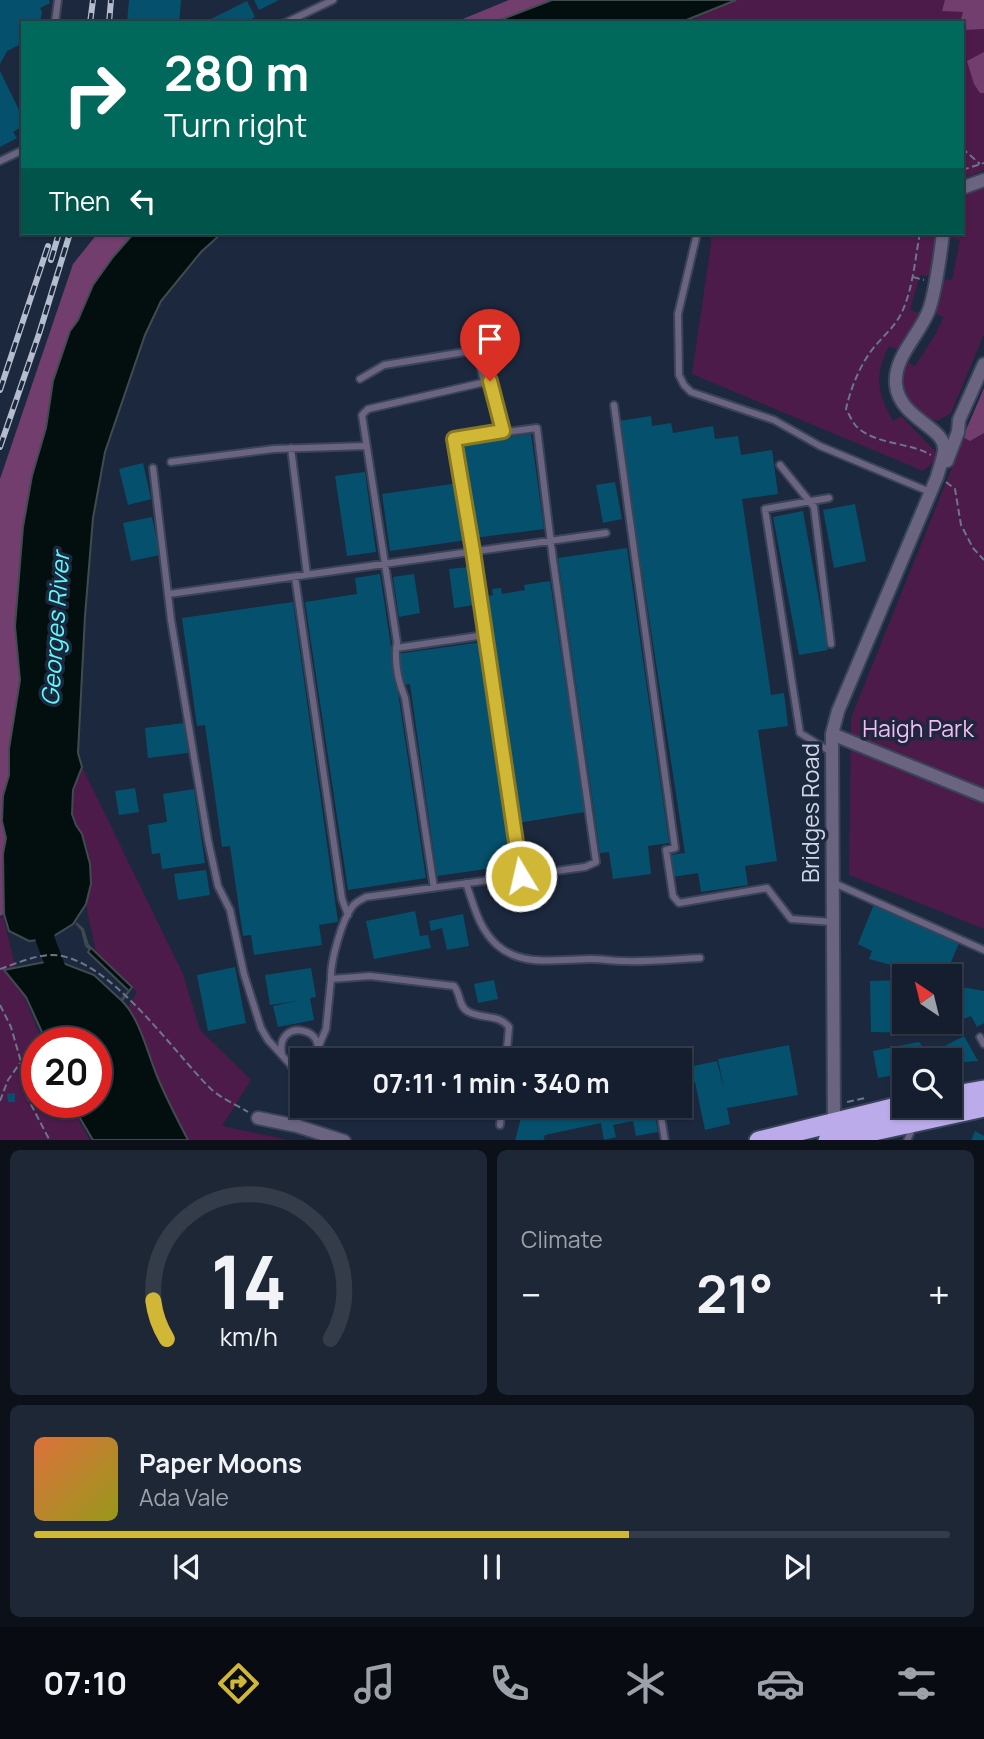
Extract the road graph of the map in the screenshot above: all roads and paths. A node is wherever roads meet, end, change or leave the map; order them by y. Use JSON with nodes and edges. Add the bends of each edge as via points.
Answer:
{"nodes":[{"id":1,"x":333,"y":0,"type":"edge"},
{"id":2,"x":57,"y":2,"type":"edge"},
{"id":3,"x":55,"y":21,"type":"edge"},
{"id":4,"x":289,"y":21,"type":"edge"},
{"id":5,"x":964,"y":150,"type":"edge"},
{"id":6,"x":21,"y":151,"type":"edge"},
{"id":7,"x":0,"y":161,"type":"edge"},
{"id":8,"x":984,"y":163,"type":"edge"},
{"id":9,"x":980,"y":164,"type":"junction"},
{"id":10,"x":964,"y":169,"type":"edge"},
{"id":11,"x":984,"y":180,"type":"edge"},
{"id":12,"x":964,"y":187,"type":"edge"},
{"id":13,"x":943,"y":235,"type":"edge"},
{"id":14,"x":696,"y":238,"type":"dead end"},
{"id":15,"x":984,"y":364,"type":"edge"},
{"id":16,"x":360,"y":379,"type":"dead end"},
{"id":17,"x":485,"y":382,"type":"junction"},
{"id":18,"x":614,"y":405,"type":"dead end"},
{"id":19,"x":960,"y":420,"type":"junction"},
{"id":20,"x":933,"y":429,"type":"junction"},
{"id":21,"x":503,"y":431,"type":"junction"},
{"id":22,"x":366,"y":446,"type":"junction"},
{"id":23,"x":291,"y":448,"type":"junction"},
{"id":24,"x":171,"y":462,"type":"dead end"},
{"id":25,"x":780,"y":465,"type":"dead end"},
{"id":26,"x":153,"y":467,"type":"dead end"},
{"id":27,"x":940,"y":467,"type":"junction"},
{"id":28,"x":930,"y":492,"type":"junction"},
{"id":29,"x":829,"y":498,"type":"dead end"},
{"id":30,"x":808,"y":502,"type":"junction"},
{"id":31,"x":606,"y":533,"type":"dead end"},
{"id":32,"x":552,"y":540,"type":"junction"},
{"id":33,"x":473,"y":551,"type":"junction"},
{"id":34,"x":984,"y":560,"type":"edge"},
{"id":35,"x":384,"y":564,"type":"junction"},
{"id":36,"x":307,"y":575,"type":"junction"},
{"id":37,"x":295,"y":577,"type":"junction"},
{"id":38,"x":169,"y":594,"type":"junction"},
{"id":39,"x":485,"y":635,"type":"junction"},
{"id":40,"x":831,"y":644,"type":"dead end"},
{"id":41,"x":396,"y":648,"type":"junction"},
{"id":42,"x":832,"y":734,"type":"junction"},
{"id":43,"x":832,"y":753,"type":"junction"},
{"id":44,"x":984,"y":796,"type":"edge"},
{"id":45,"x":521,"y":876,"type":"junction"},
{"id":46,"x":832,"y":882,"type":"junction"},
{"id":47,"x":467,"y":883,"type":"junction"},
{"id":48,"x":434,"y":888,"type":"junction"},
{"id":49,"x":348,"y":915,"type":"junction"},
{"id":50,"x":832,"y":922,"type":"junction"},
{"id":51,"x":984,"y":950,"type":"edge"},
{"id":52,"x":700,"y":958,"type":"dead end"},
{"id":53,"x":0,"y":969,"type":"edge"},
{"id":54,"x":331,"y":979,"type":"junction"},
{"id":55,"x":0,"y":1005,"type":"edge"},
{"id":56,"x":316,"y":1048,"type":"edge"},
{"id":57,"x":318,"y":1048,"type":"edge"},
{"id":58,"x":507,"y":1048,"type":"edge"},
{"id":59,"x":287,"y":1061,"type":"junction"},
{"id":60,"x":21,"y":1062,"type":"joint"},
{"id":61,"x":290,"y":1062,"type":"edge"},
{"id":62,"x":290,"y":1065,"type":"edge"},
{"id":63,"x":984,"y":1090,"type":"edge"},
{"id":64,"x":962,"y":1094,"type":"edge"},
{"id":65,"x":0,"y":1101,"type":"edge"},
{"id":66,"x":984,"y":1107,"type":"edge"},
{"id":67,"x":962,"y":1109,"type":"edge"},
{"id":68,"x":38,"y":1118,"type":"edge"},
{"id":69,"x":258,"y":1118,"type":"joint"},
{"id":70,"x":298,"y":1118,"type":"edge"},
{"id":71,"x":501,"y":1118,"type":"edge"},
{"id":72,"x":661,"y":1118,"type":"edge"},
{"id":73,"x":892,"y":1118,"type":"edge"},
{"id":74,"x":909,"y":1118,"type":"edge"},
{"id":75,"x":500,"y":1125,"type":"dead end"},
{"id":76,"x":297,"y":1126,"type":"junction"},
{"id":77,"x":832,"y":1134,"type":"edge"},
{"id":78,"x":50,"y":1140,"type":"edge"},
{"id":79,"x":344,"y":1140,"type":"edge"},
{"id":80,"x":665,"y":1140,"type":"edge"},
{"id":81,"x":759,"y":1140,"type":"edge"},
{"id":82,"x":907,"y":1140,"type":"edge"}],
"edges":[{"from":1,"to":4,"type":"lane"},
{"from":2,"to":3,"type":"lane"},
{"from":5,"to":9,"type":"path"},
{"from":6,"to":7,"type":"lane"},
{"from":8,"to":9,"type":"path"},
{"from":9,"to":10,"type":"path"},
{"from":11,"to":12,"type":"street"},
{"from":13,"to":20,"type":"street","via":[[930,307],[902,358],[895,381],[903,406]]},
{"from":14,"to":28,"type":"lane","via":[[678,314],[678,375],[684,385],[774,420],[820,446]]},
{"from":15,"to":19,"type":"street","name":"Bridges Road"},
{"from":16,"to":17,"type":"lane","via":[[384,365],[477,350]]},
{"from":17,"to":21,"type":"lane","via":[[490,381]]},
{"from":17,"to":22,"type":"lane","via":[[368,409],[362,415]]},
{"from":18,"to":50,"type":"lane","via":[[675,848],[666,850],[673,896],[679,902],[767,888],[791,919]]},
{"from":19,"to":20,"type":"street","via":[[948,429]]},
{"from":19,"to":27,"type":"street","name":"Bridges Road","via":[[946,463]]},
{"from":20,"to":27,"type":"street","via":[[944,443]]},
{"from":21,"to":32,"type":"lane","via":[[537,428]]},
{"from":21,"to":33,"type":"lane","via":[[454,439]]},
{"from":22,"to":23,"type":"lane"},
{"from":22,"to":35,"type":"lane"},
{"from":23,"to":24,"type":"lane"},
{"from":23,"to":36,"type":"lane"},
{"from":25,"to":30,"type":"lane"},
{"from":26,"to":38,"type":"lane"},
{"from":27,"to":28,"type":"street","name":"Bridges Road"},
{"from":27,"to":34,"type":"path","via":[[955,489],[961,525]]},
{"from":28,"to":42,"type":"street","name":"Bridges Road"},
{"from":29,"to":30,"type":"lane"},
{"from":30,"to":40,"type":"lane","via":[[814,507]]},
{"from":30,"to":43,"type":"lane","via":[[765,509],[800,733]]},
{"from":31,"to":32,"type":"lane"},
{"from":32,"to":33,"type":"lane"},
{"from":32,"to":45,"type":"lane","via":[[596,862]]},
{"from":33,"to":35,"type":"lane"},
{"from":33,"to":39,"type":"lane"},
{"from":35,"to":36,"type":"lane"},
{"from":35,"to":41,"type":"lane"},
{"from":36,"to":37,"type":"lane"},
{"from":37,"to":38,"type":"lane"},
{"from":37,"to":49,"type":"lane"},
{"from":38,"to":59,"type":"lane","via":[[218,886],[230,910],[261,1028]]},
{"from":39,"to":41,"type":"lane"},
{"from":39,"to":45,"type":"lane"},
{"from":41,"to":48,"type":"lane"},
{"from":42,"to":43,"type":"street","name":"Bridges Road"},
{"from":42,"to":44,"type":"street"},
{"from":43,"to":46,"type":"street","name":"Bridges Road"},
{"from":45,"to":47,"type":"lane"},
{"from":46,"to":50,"type":"street","name":"Bridges Road"},
{"from":46,"to":51,"type":"lane"},
{"from":47,"to":48,"type":"lane"},
{"from":47,"to":52,"type":"lane","via":[[485,932],[499,947],[520,958]]},
{"from":48,"to":49,"type":"lane","via":[[366,897],[353,904]]},
{"from":49,"to":54,"type":"lane"},
{"from":50,"to":77,"type":"street","name":"Bridges Road"},
{"from":53,"to":69,"type":"path","via":[[50,955],[88,966],[168,1039],[209,1088]]},
{"from":54,"to":57,"type":"lane","via":[[326,1029]]},
{"from":54,"to":58,"type":"lane","via":[[370,976],[454,986],[465,1010],[500,1018],[509,1027]]},
{"from":55,"to":60,"type":"path"},
{"from":56,"to":59,"type":"lane","via":[[313,1036],[294,1030],[281,1045]]},
{"from":59,"to":61,"type":"lane"},
{"from":59,"to":62,"type":"lane"},
{"from":60,"to":65,"type":"path"},
{"from":63,"to":64,"type":"highway"},
{"from":66,"to":67,"type":"highway"},
{"from":68,"to":78,"type":"path"},
{"from":69,"to":76,"type":"street"},
{"from":70,"to":76,"type":"lane"},
{"from":71,"to":75,"type":"lane"},
{"from":72,"to":80,"type":"lane"},
{"from":73,"to":77,"type":"highway"},
{"from":74,"to":82,"type":"lane"},
{"from":76,"to":79,"type":"street"},
{"from":77,"to":81,"type":"highway"}]}
